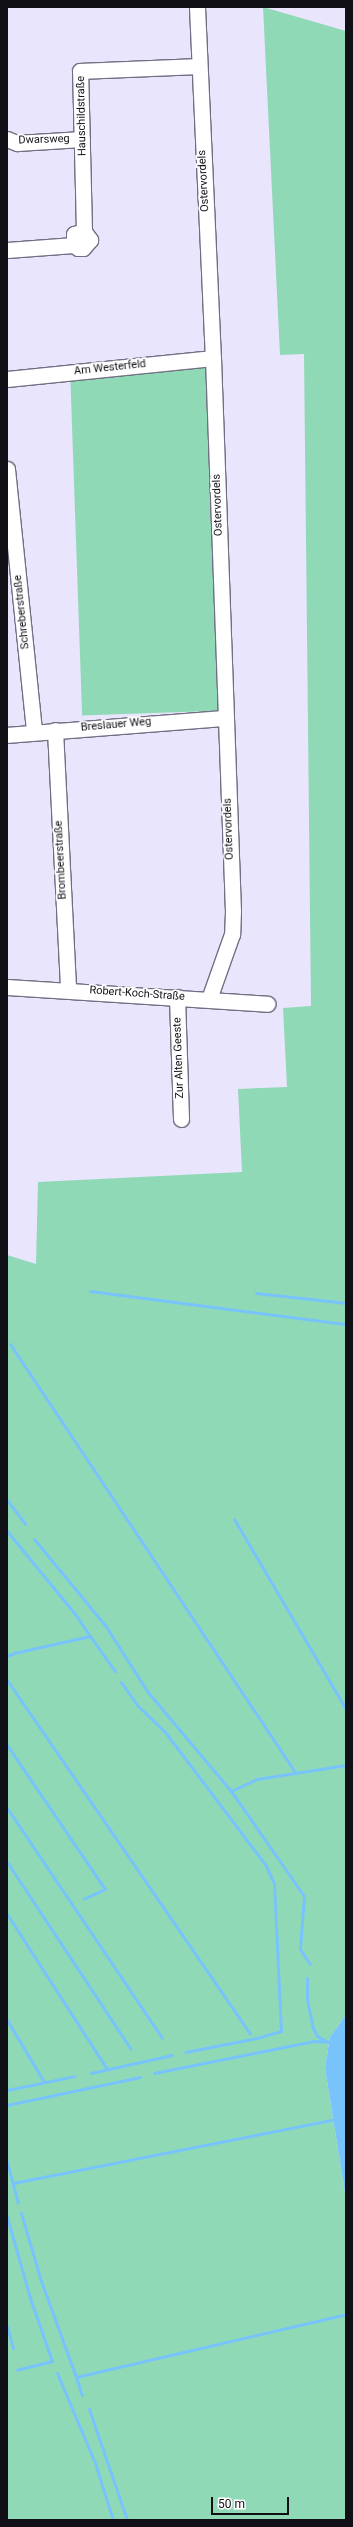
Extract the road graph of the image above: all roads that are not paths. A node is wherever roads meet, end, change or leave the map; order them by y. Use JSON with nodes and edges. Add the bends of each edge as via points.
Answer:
{"nodes":[{"id":1,"x":196,"y":7,"type":"edge"},
{"id":2,"x":198,"y":66,"type":"junction"},
{"id":3,"x":7,"y":139,"type":"edge"},
{"id":4,"x":82,"y":139,"type":"junction"},
{"id":5,"x":7,"y":250,"type":"edge"},
{"id":6,"x":213,"y":358,"type":"junction"},
{"id":7,"x":7,"y":379,"type":"edge"},
{"id":8,"x":7,"y":469,"type":"edge"},
{"id":9,"x":225,"y":718,"type":"junction"},
{"id":10,"x":55,"y":730,"type":"junction"},
{"id":11,"x":34,"y":732,"type":"junction"},
{"id":12,"x":7,"y":735,"type":"edge"},
{"id":13,"x":7,"y":987,"type":"edge"},
{"id":14,"x":68,"y":990,"type":"junction"},
{"id":15,"x":177,"y":997,"type":"junction"},
{"id":16,"x":209,"y":999,"type":"junction"},
{"id":17,"x":267,"y":1004,"type":"dead end"},
{"id":18,"x":181,"y":1119,"type":"dead end"}],
"edges":[{"from":1,"to":2,"type":"street","name":"Ostervordels"},
{"from":2,"to":4,"type":"street","name":"Hauschildstraße","via":[[80,71]]},
{"from":2,"to":6,"type":"street","name":"Ostervordels"},
{"from":3,"to":4,"type":"street","name":"Dwarsweg","via":[[18,143]]},
{"from":4,"to":5,"type":"street","name":"Hauschildstraße","via":[[84,231],[74,234],[74,245]]},
{"from":6,"to":7,"type":"street","name":"Am Westerfeld"},
{"from":6,"to":9,"type":"street","name":"Ostervordels"},
{"from":8,"to":11,"type":"street","name":"Schreberstraße"},
{"from":9,"to":10,"type":"street","name":"Breslauer Weg"},
{"from":9,"to":16,"type":"street","name":"Ostervordels","via":[[232,934]]},
{"from":10,"to":11,"type":"street","name":"Breslauer Weg"},
{"from":10,"to":14,"type":"street","name":"Brombeerstraße"},
{"from":11,"to":12,"type":"street","name":"Breslauer Weg"},
{"from":13,"to":14,"type":"street","name":"Robert-Koch-Straße"},
{"from":14,"to":15,"type":"street","name":"Robert-Koch-Straße"},
{"from":15,"to":16,"type":"street","name":"Robert-Koch-Straße"},
{"from":15,"to":18,"type":"street","name":"Zur Alten Geeste"},
{"from":16,"to":17,"type":"street","name":"Robert-Koch-Straße"}]}
